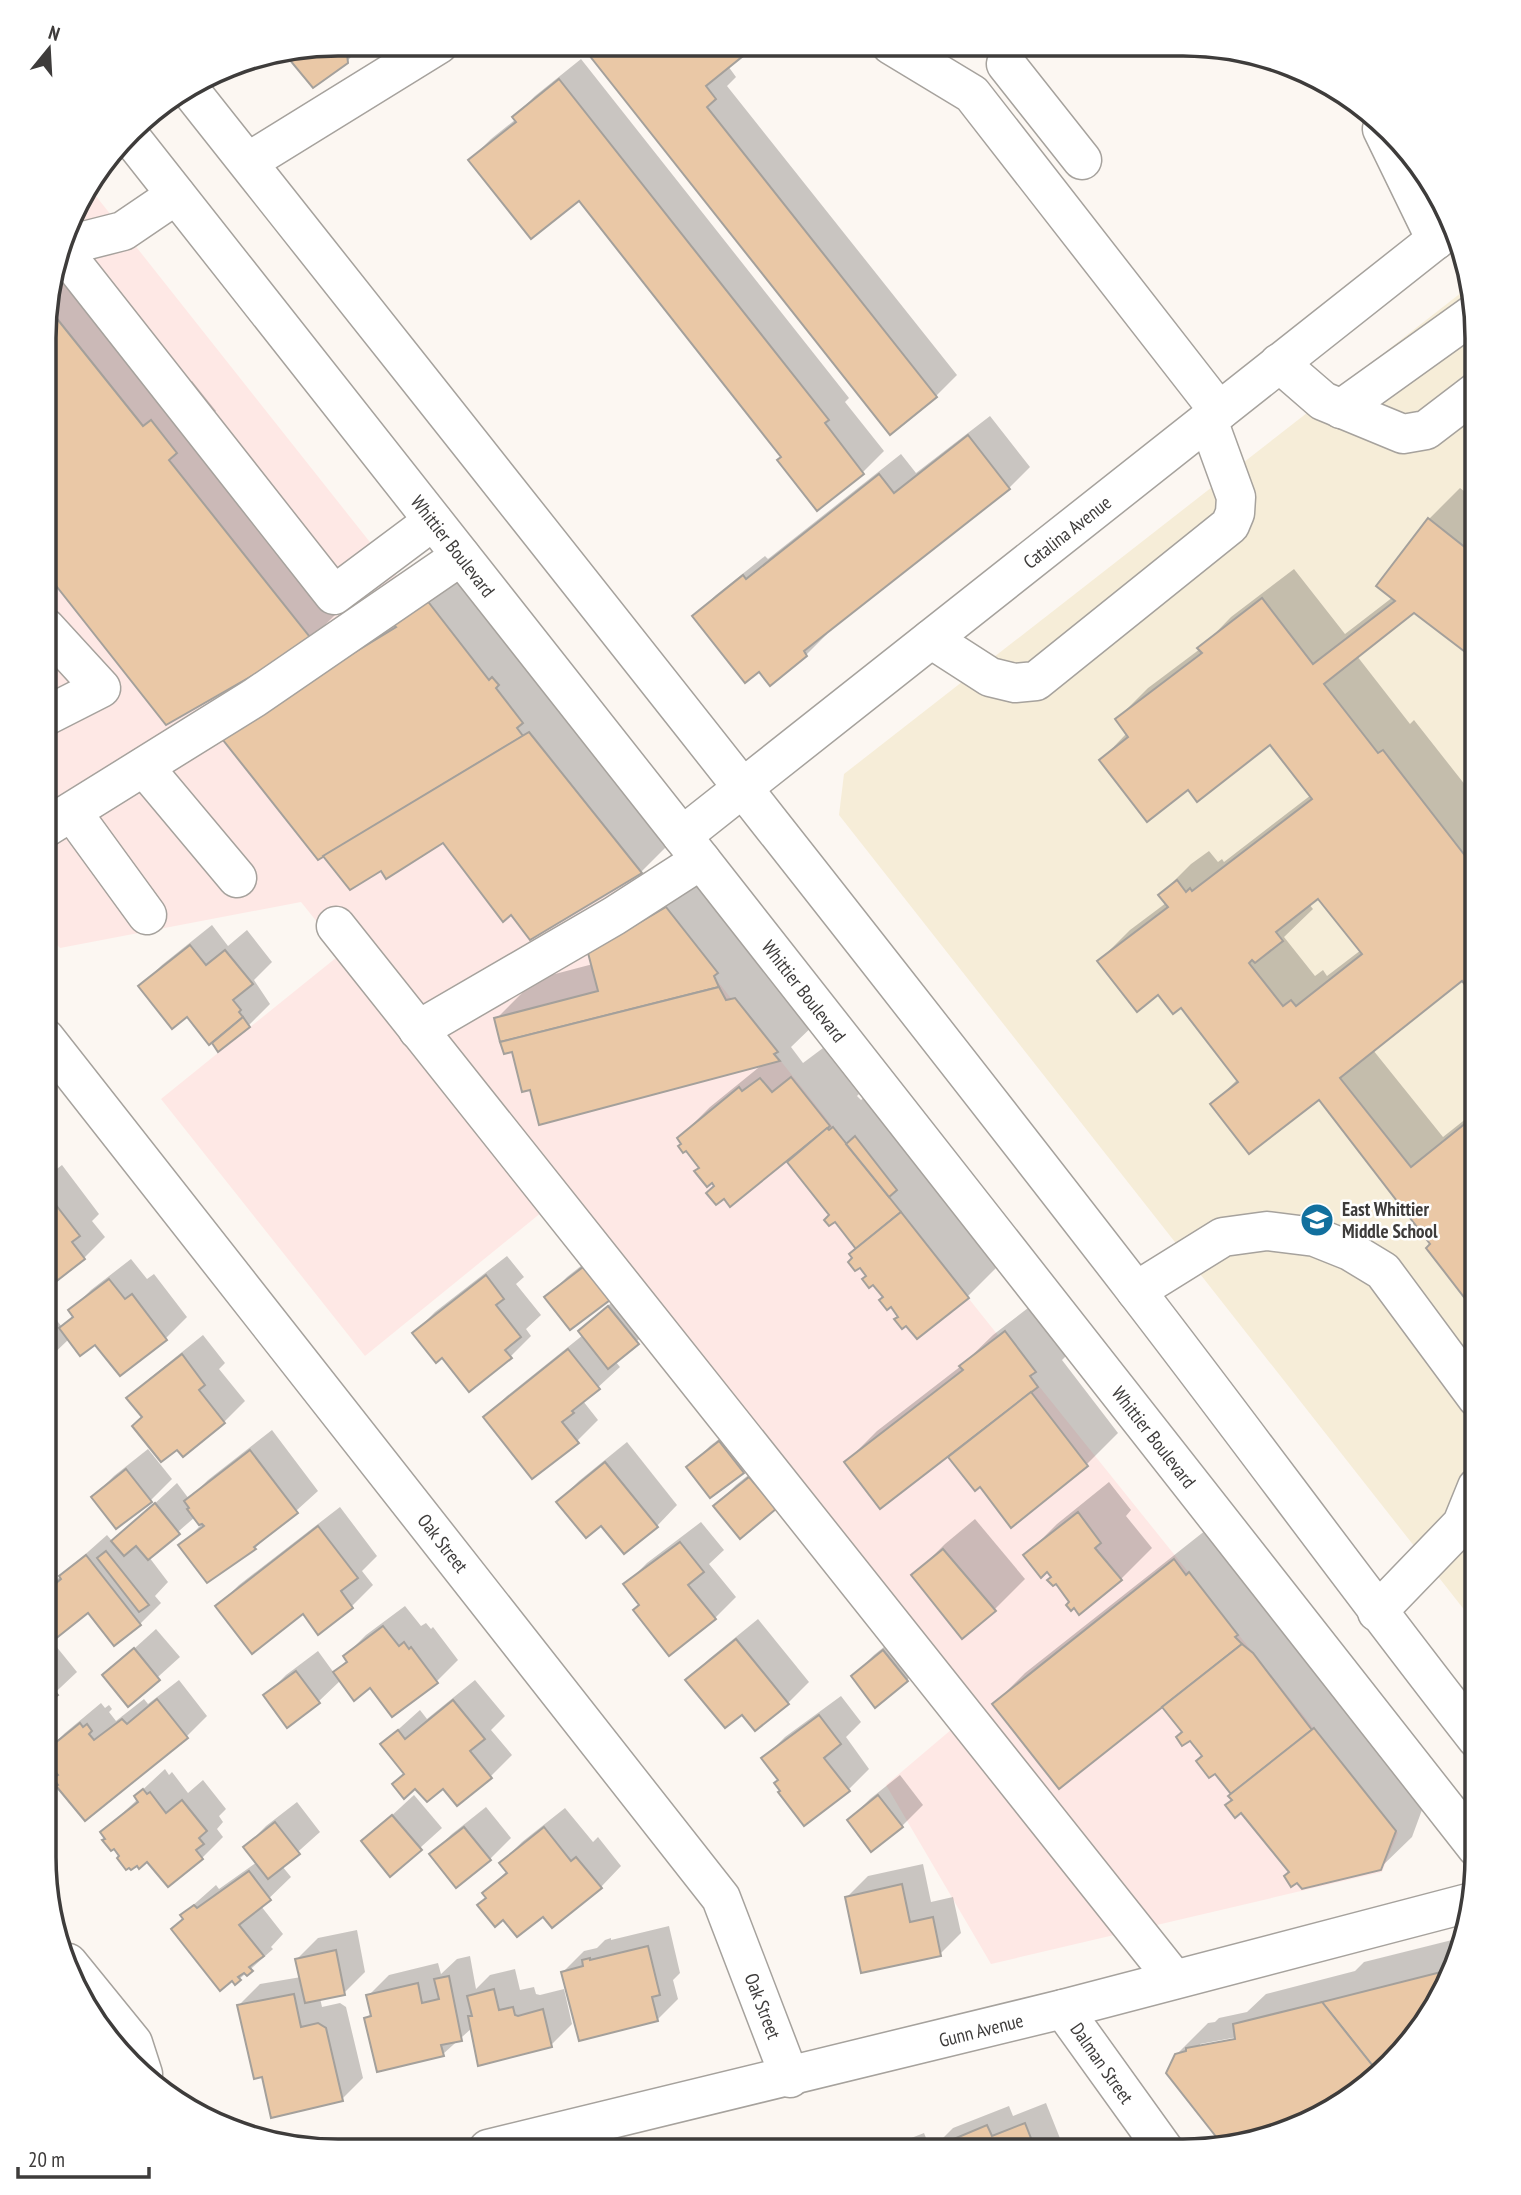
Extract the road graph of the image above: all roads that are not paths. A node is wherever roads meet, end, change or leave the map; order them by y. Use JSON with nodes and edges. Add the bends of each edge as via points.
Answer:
{"nodes":[{"id":1,"x":420,"y":56,"type":"edge"},
{"id":2,"x":909,"y":56,"type":"edge"},
{"id":3,"x":1017,"y":56,"type":"edge"},
{"id":4,"x":1019,"y":56,"type":"edge"},
{"id":5,"x":972,"y":94,"type":"junction"},
{"id":6,"x":194,"y":95,"type":"edge"},
{"id":7,"x":135,"y":143,"type":"edge"},
{"id":8,"x":1397,"y":154,"type":"edge"},
{"id":9,"x":1082,"y":160,"type":"dead end"},
{"id":10,"x":248,"y":162,"type":"junction"},
{"id":11,"x":176,"y":195,"type":"junction"},
{"id":12,"x":1444,"y":234,"type":"edge"},
{"id":13,"x":72,"y":244,"type":"edge"},
{"id":14,"x":68,"y":257,"type":"edge"},
{"id":15,"x":1464,"y":321,"type":"edge"},
{"id":16,"x":1279,"y":363,"type":"junction"},
{"id":17,"x":1465,"y":400,"type":"edge"},
{"id":18,"x":1342,"y":409,"type":"junction"},
{"id":19,"x":1214,"y":416,"type":"junction"},
{"id":20,"x":433,"y":521,"type":"junction"},
{"id":21,"x":461,"y":556,"type":"junction"},
{"id":22,"x":56,"y":639,"type":"edge"},
{"id":23,"x":931,"y":639,"type":"junction"},
{"id":24,"x":56,"y":711,"type":"edge"},
{"id":25,"x":144,"y":767,"type":"junction"},
{"id":26,"x":743,"y":788,"type":"junction"},
{"id":27,"x":59,"y":820,"type":"edge"},
{"id":28,"x":692,"y":848,"type":"junction"},
{"id":29,"x":237,"y":878,"type":"dead end"},
{"id":30,"x":148,"y":915,"type":"dead end"},
{"id":31,"x":336,"y":926,"type":"dead end"},
{"id":32,"x":418,"y":1030,"type":"junction"},
{"id":33,"x":56,"y":1052,"type":"edge"},
{"id":34,"x":1136,"y":1291,"type":"junction"},
{"id":35,"x":1465,"y":1381,"type":"edge"},
{"id":36,"x":1465,"y":1517,"type":"edge"},
{"id":37,"x":1377,"y":1612,"type":"junction"},
{"id":38,"x":1465,"y":1724,"type":"edge"},
{"id":39,"x":1465,"y":1834,"type":"edge"},
{"id":40,"x":1461,"y":1905,"type":"edge"},
{"id":41,"x":1174,"y":1979,"type":"junction"},
{"id":42,"x":89,"y":1988,"type":"edge"},
{"id":43,"x":1063,"y":2009,"type":"junction"},
{"id":44,"x":136,"y":2053,"type":"edge"},
{"id":45,"x":790,"y":2078,"type":"junction"},
{"id":46,"x":531,"y":2139,"type":"edge"},
{"id":47,"x":1156,"y":2139,"type":"edge"}],
"edges":[{"from":1,"to":10,"type":"main road"},
{"from":2,"to":5,"type":"main road"},
{"from":3,"to":5,"type":"main road"},
{"from":4,"to":9,"type":"main road"},
{"from":5,"to":19,"type":"main road"},
{"from":6,"to":10,"type":"main road"},
{"from":7,"to":11,"type":"main road","name":"Whittier Boulevard"},
{"from":8,"to":12,"type":"main road"},
{"from":10,"to":26,"type":"main road"},
{"from":11,"to":13,"type":"main road","via":[[123,232]]},
{"from":11,"to":20,"type":"main road","name":"Whittier Boulevard"},
{"from":12,"to":16,"type":"main road","name":"Catalina Avenue"},
{"from":14,"to":20,"type":"main road","via":[[334,595]]},
{"from":15,"to":18,"type":"main road"},
{"from":16,"to":18,"type":"main road","via":[[1323,401]]},
{"from":16,"to":19,"type":"main road","name":"Catalina Avenue"},
{"from":17,"to":18,"type":"main road","via":[[1426,430],[1404,435]]},
{"from":19,"to":23,"type":"main road","name":"Catalina Avenue"},
{"from":19,"to":23,"type":"main road","via":[[1236,497],[1230,525],[1036,681],[1015,683],[990,677]]},
{"from":20,"to":21,"type":"main road","name":"Whittier Boulevard"},
{"from":21,"to":25,"type":"main road","via":[[254,698]]},
{"from":21,"to":28,"type":"main road","name":"Whittier Boulevard"},
{"from":22,"to":24,"type":"main road","via":[[101,688]]},
{"from":23,"to":26,"type":"main road","name":"Catalina Avenue"},
{"from":25,"to":27,"type":"main road"},
{"from":25,"to":29,"type":"main road"},
{"from":26,"to":28,"type":"main road","name":"Catalina Avenue"},
{"from":26,"to":34,"type":"main road"},
{"from":27,"to":30,"type":"main road"},
{"from":28,"to":32,"type":"main road","name":"Catalina Avenue","via":[[614,916]]},
{"from":28,"to":39,"type":"main road","name":"Whittier Boulevard"},
{"from":31,"to":32,"type":"main road"},
{"from":32,"to":41,"type":"main road"},
{"from":33,"to":45,"type":"main road","name":"Oak Street","via":[[721,1898]]},
{"from":34,"to":35,"type":"main road","via":[[1223,1237],[1266,1231],[1315,1237],[1383,1271]]},
{"from":34,"to":37,"type":"main road"},
{"from":36,"to":37,"type":"main road"},
{"from":37,"to":38,"type":"main road"},
{"from":40,"to":41,"type":"main road","name":"Gunn Avenue"},
{"from":41,"to":43,"type":"main road","name":"Gunn Avenue"},
{"from":42,"to":44,"type":"main road"},
{"from":43,"to":45,"type":"main road","name":"Gunn Avenue"},
{"from":43,"to":47,"type":"main road","name":"Dalman Street"},
{"from":45,"to":46,"type":"main road","name":"Gunn Avenue"}]}
